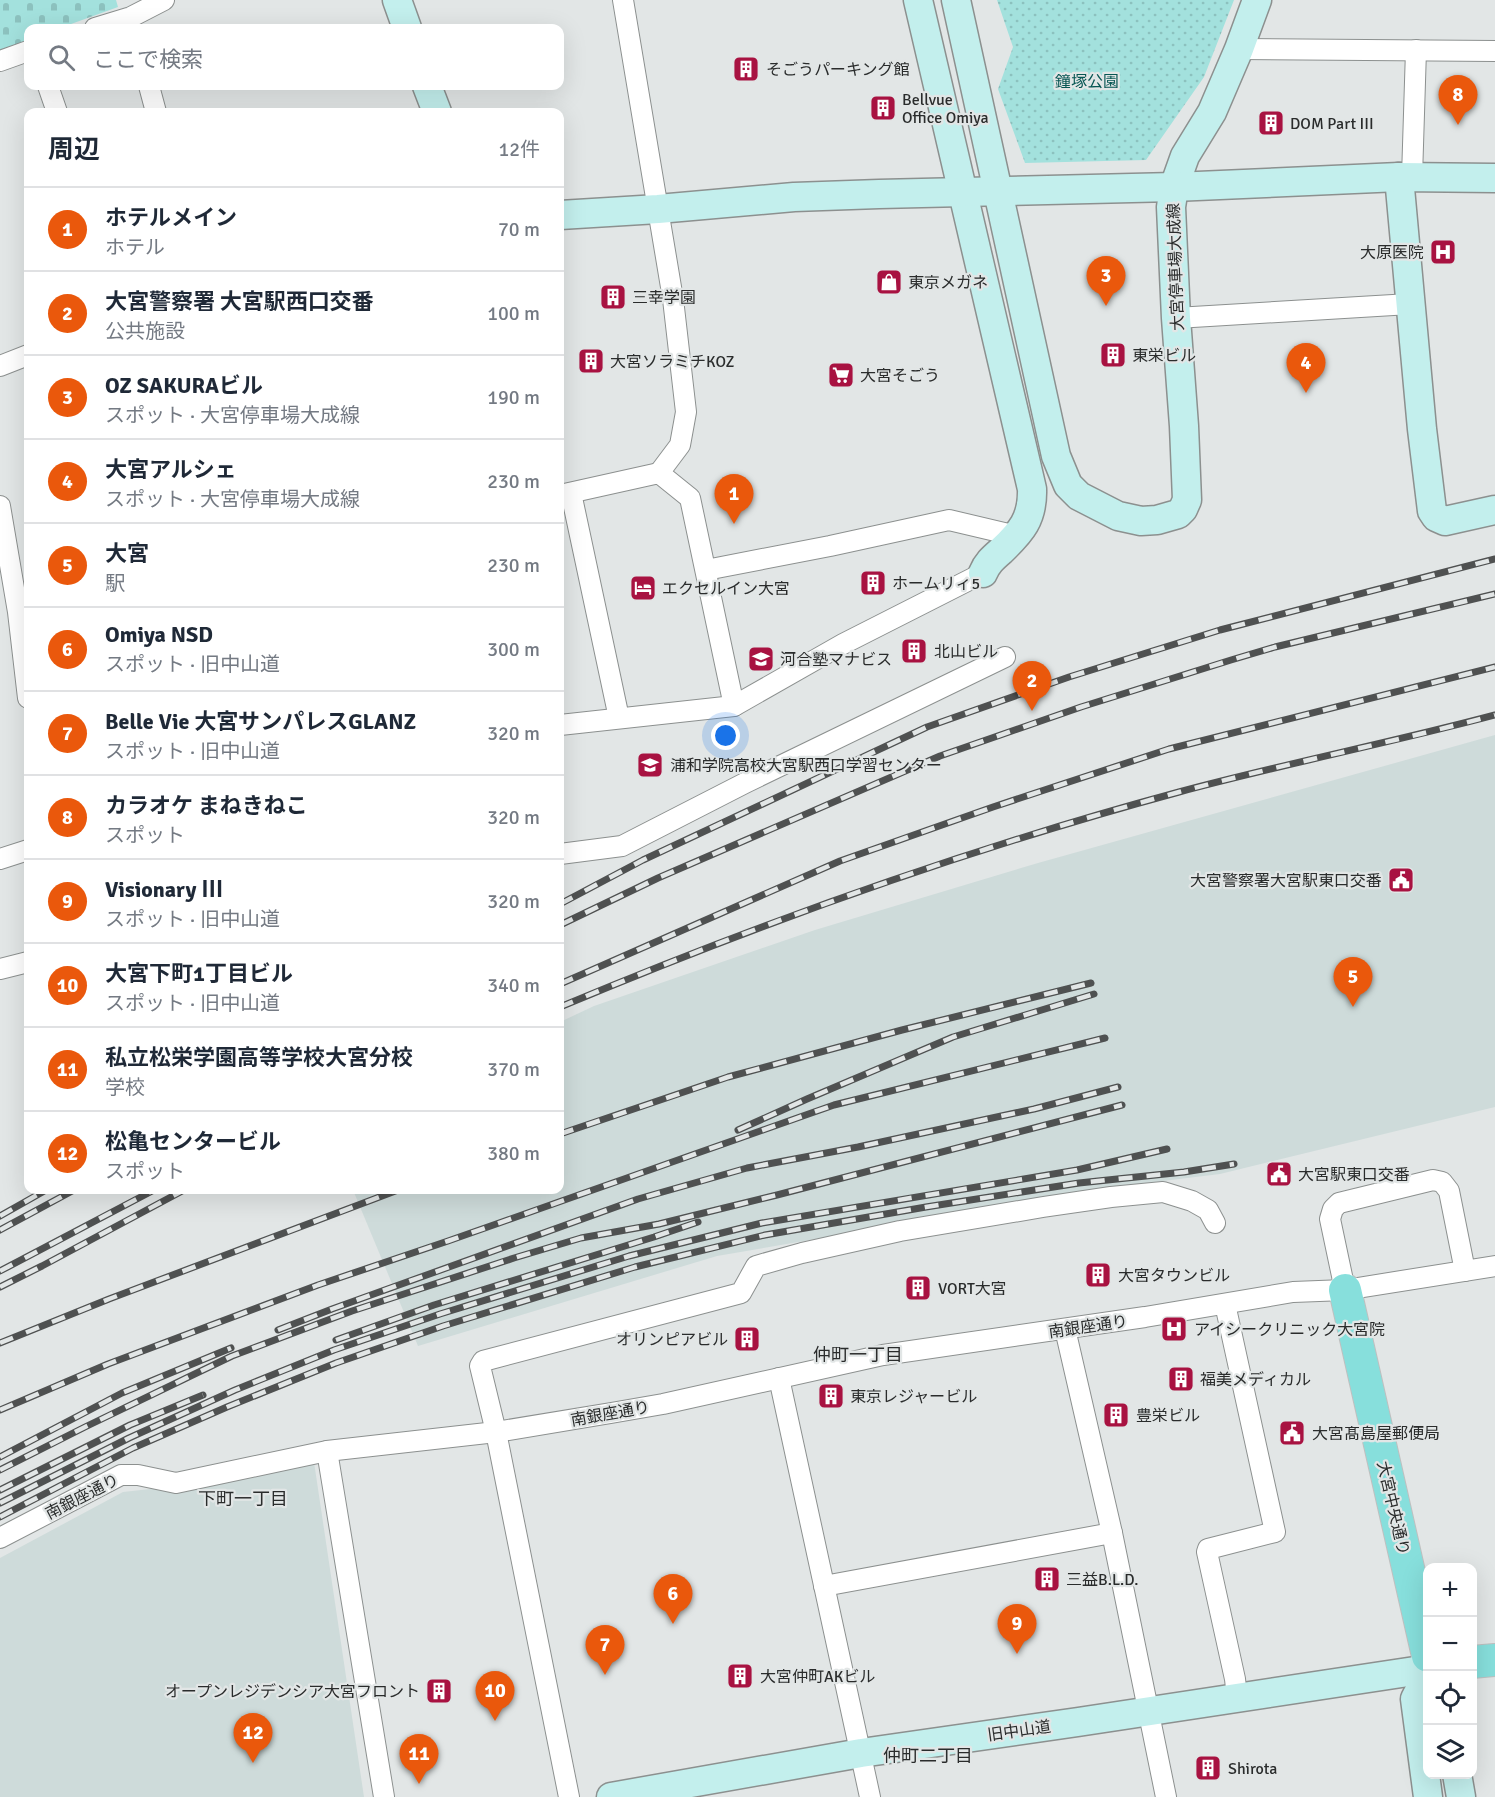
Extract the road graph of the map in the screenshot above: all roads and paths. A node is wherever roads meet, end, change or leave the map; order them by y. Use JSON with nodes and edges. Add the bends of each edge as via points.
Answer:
{"nodes":[{"id":1,"x":164,"y":0,"type":"edge"},
{"id":2,"x":397,"y":0,"type":"edge"},
{"id":3,"x":623,"y":0,"type":"edge"},
{"id":4,"x":918,"y":0,"type":"edge"},
{"id":5,"x":956,"y":0,"type":"edge"},
{"id":6,"x":1257,"y":0,"type":"edge"},
{"id":7,"x":132,"y":23,"type":"edge"},
{"id":8,"x":406,"y":24,"type":"edge"},
{"id":9,"x":1239,"y":49,"type":"junction"},
{"id":10,"x":1416,"y":50,"type":"junction"},
{"id":11,"x":1495,"y":51,"type":"edge"},
{"id":12,"x":24,"y":52,"type":"edge"},
{"id":13,"x":0,"y":61,"type":"edge"},
{"id":14,"x":49,"y":90,"type":"edge"},
{"id":15,"x":150,"y":90,"type":"edge"},
{"id":16,"x":429,"y":90,"type":"edge"},
{"id":17,"x":56,"y":108,"type":"edge"},
{"id":18,"x":155,"y":108,"type":"edge"},
{"id":19,"x":435,"y":108,"type":"edge"},
{"id":20,"x":1405,"y":177,"type":"junction"},
{"id":21,"x":1495,"y":178,"type":"edge"},
{"id":22,"x":999,"y":191,"type":"junction"},
{"id":23,"x":963,"y":192,"type":"junction"},
{"id":24,"x":1173,"y":197,"type":"junction"},
{"id":25,"x":658,"y":209,"type":"junction"},
{"id":26,"x":564,"y":215,"type":"edge"},
{"id":27,"x":1410,"y":304,"type":"junction"},
{"id":28,"x":1176,"y":318,"type":"junction"},
{"id":29,"x":24,"y":357,"type":"edge"},
{"id":30,"x":0,"y":366,"type":"edge"},
{"id":31,"x":659,"y":472,"type":"junction"},
{"id":32,"x":565,"y":494,"type":"edge"},
{"id":33,"x":0,"y":506,"type":"edge"},
{"id":34,"x":1495,"y":510,"type":"edge"},
{"id":35,"x":1017,"y":536,"type":"junction"},
{"id":36,"x":705,"y":570,"type":"junction"},
{"id":37,"x":983,"y":573,"type":"joint"},
{"id":38,"x":16,"y":613,"type":"edge"},
{"id":39,"x":1005,"y":657,"type":"dead end"},
{"id":40,"x":24,"y":670,"type":"edge"},
{"id":41,"x":734,"y":706,"type":"junction"},
{"id":42,"x":619,"y":718,"type":"junction"},
{"id":43,"x":564,"y":725,"type":"edge"},
{"id":44,"x":24,"y":851,"type":"edge"},
{"id":45,"x":564,"y":853,"type":"edge"},
{"id":46,"x":0,"y":859,"type":"edge"},
{"id":47,"x":24,"y":963,"type":"edge"},
{"id":48,"x":0,"y":969,"type":"edge"},
{"id":49,"x":1215,"y":1223,"type":"dead end"},
{"id":50,"x":1495,"y":1266,"type":"edge"},
{"id":51,"x":1465,"y":1271,"type":"junction"},
{"id":52,"x":1346,"y":1290,"type":"junction"},
{"id":53,"x":1229,"y":1304,"type":"junction"},
{"id":54,"x":1065,"y":1329,"type":"junction"},
{"id":55,"x":779,"y":1378,"type":"junction"},
{"id":56,"x":496,"y":1432,"type":"junction"},
{"id":57,"x":327,"y":1451,"type":"junction"},
{"id":58,"x":1112,"y":1533,"type":"junction"},
{"id":59,"x":0,"y":1538,"type":"edge"},
{"id":60,"x":824,"y":1586,"type":"junction"},
{"id":61,"x":1423,"y":1634,"type":"edge"},
{"id":62,"x":1495,"y":1660,"type":"edge"},
{"id":63,"x":1477,"y":1662,"type":"edge"},
{"id":64,"x":1423,"y":1669,"type":"edge"},
{"id":65,"x":1423,"y":1684,"type":"edge"},
{"id":66,"x":1238,"y":1697,"type":"junction"},
{"id":67,"x":1148,"y":1710,"type":"junction"},
{"id":68,"x":861,"y":1753,"type":"junction"},
{"id":69,"x":1458,"y":1779,"type":"edge"},
{"id":70,"x":619,"y":1796,"type":"edge"},
{"id":71,"x":384,"y":1797,"type":"edge"},
{"id":72,"x":569,"y":1797,"type":"edge"},
{"id":73,"x":870,"y":1797,"type":"edge"},
{"id":74,"x":1166,"y":1797,"type":"edge"},
{"id":75,"x":1428,"y":1797,"type":"edge"},
{"id":76,"x":1461,"y":1797,"type":"edge"}],
"edges":[{"from":1,"to":7,"type":"street"},
{"from":2,"to":8,"type":"street"},
{"from":3,"to":25,"type":"street"},
{"from":4,"to":23,"type":"street"},
{"from":5,"to":22,"type":"street"},
{"from":6,"to":9,"type":"street","name":"大宮停車場大成線"},
{"from":9,"to":10,"type":"street"},
{"from":9,"to":24,"type":"street","name":"大宮停車場大成線","via":[[1212,112],[1185,156]]},
{"from":10,"to":11,"type":"street"},
{"from":10,"to":20,"type":"street"},
{"from":12,"to":13,"type":"street"},
{"from":14,"to":17,"type":"street"},
{"from":15,"to":18,"type":"street"},
{"from":16,"to":19,"type":"street"},
{"from":20,"to":21,"type":"street"},
{"from":20,"to":24,"type":"street"},
{"from":20,"to":27,"type":"street"},
{"from":22,"to":23,"type":"street"},
{"from":22,"to":24,"type":"street"},
{"from":22,"to":28,"type":"street","name":"大宮停車場大成線","via":[[1062,473],[1080,496],[1118,516],[1157,520],[1178,514],[1187,500]]},
{"from":23,"to":25,"type":"street","via":[[795,197]]},
{"from":23,"to":35,"type":"street","via":[[1032,489],[1030,513]]},
{"from":24,"to":28,"type":"street","name":"大宮停車場大成線"},
{"from":25,"to":26,"type":"street"},
{"from":25,"to":31,"type":"street","via":[[686,412],[680,445]]},
{"from":27,"to":28,"type":"street"},
{"from":27,"to":34,"type":"street","via":[[1432,512],[1445,521]]},
{"from":29,"to":30,"type":"street"},
{"from":31,"to":32,"type":"street"},
{"from":31,"to":36,"type":"street","via":[[690,498]]},
{"from":32,"to":42,"type":"street"},
{"from":33,"to":38,"type":"street"},
{"from":35,"to":36,"type":"street","via":[[949,520]]},
{"from":35,"to":37,"type":"street","via":[[987,564]]},
{"from":36,"to":41,"type":"street"},
{"from":37,"to":41,"type":"street","via":[[843,644]]},
{"from":38,"to":40,"type":"street"},
{"from":39,"to":45,"type":"street","via":[[622,846]]},
{"from":41,"to":42,"type":"street"},
{"from":42,"to":43,"type":"street"},
{"from":44,"to":46,"type":"street"},
{"from":47,"to":48,"type":"street"},
{"from":49,"to":56,"type":"street","via":[[1208,1210],[1163,1192],[1043,1207],[802,1252],[756,1266],[741,1293],[483,1361],[480,1366]]},
{"from":50,"to":51,"type":"street","name":"南銀座通り"},
{"from":51,"to":52,"type":"street","name":"南銀座通り"},
{"from":51,"to":52,"type":"street","via":[[1449,1191],[1442,1182],[1433,1180],[1340,1203],[1333,1209],[1330,1219]]},
{"from":52,"to":53,"type":"street","name":"南銀座通り","via":[[1293,1292]]},
{"from":52,"to":61,"type":"main road","name":"大宮中央通り"},
{"from":53,"to":54,"type":"street","name":"南銀座通り"},
{"from":53,"to":66,"type":"street","via":[[1275,1532],[1207,1552]]},
{"from":54,"to":55,"type":"street","name":"南銀座通り","via":[[883,1355]]},
{"from":54,"to":58,"type":"street"},
{"from":55,"to":56,"type":"street","name":"南銀座通り","via":[[663,1404]]},
{"from":55,"to":60,"type":"street"},
{"from":56,"to":57,"type":"street","name":"南銀座通り"},
{"from":56,"to":72,"type":"street"},
{"from":57,"to":59,"type":"street","name":"南銀座通り","via":[[176,1484],[121,1475]]},
{"from":57,"to":71,"type":"street"},
{"from":58,"to":60,"type":"street"},
{"from":58,"to":67,"type":"street"},
{"from":60,"to":68,"type":"street"},
{"from":62,"to":63,"type":"main road"},
{"from":64,"to":66,"type":"street","name":"旧中山道"},
{"from":65,"to":75,"type":"street","via":[[1415,1700]]},
{"from":66,"to":67,"type":"street","name":"旧中山道"},
{"from":67,"to":68,"type":"street","name":"旧中山道"},
{"from":67,"to":74,"type":"street"},
{"from":68,"to":70,"type":"street","name":"旧中山道"},
{"from":68,"to":73,"type":"street"},
{"from":69,"to":76,"type":"street"}]}
